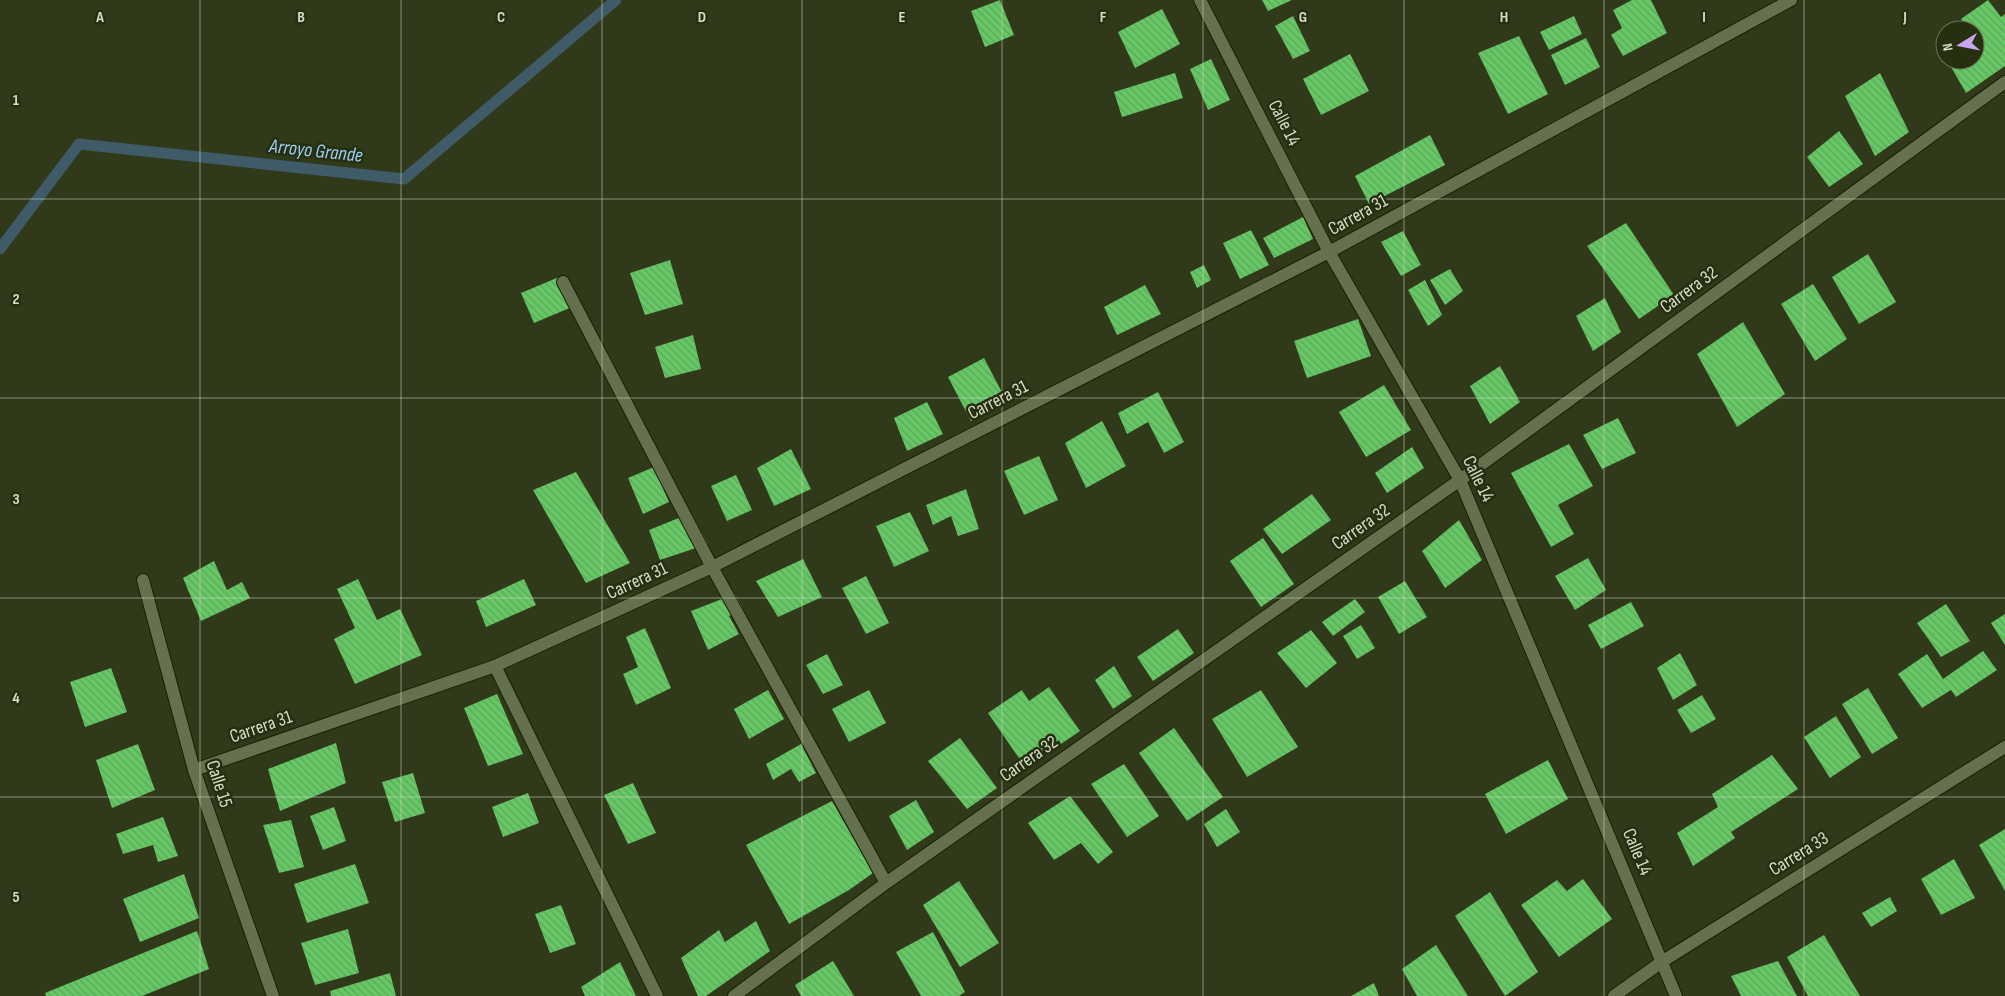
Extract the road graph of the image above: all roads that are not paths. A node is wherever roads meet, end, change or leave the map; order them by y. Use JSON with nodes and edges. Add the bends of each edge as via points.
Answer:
{"nodes":[{"id":1,"x":1200,"y":0,"type":"edge"},
{"id":2,"x":1791,"y":0,"type":"edge"},
{"id":3,"x":2005,"y":82,"type":"edge"},
{"id":4,"x":1329,"y":252,"type":"junction"},
{"id":5,"x":563,"y":282,"type":"dead end"},
{"id":6,"x":1460,"y":480,"type":"junction"},
{"id":7,"x":712,"y":567,"type":"junction"},
{"id":8,"x":143,"y":580,"type":"dead end"},
{"id":9,"x":495,"y":666,"type":"junction"},
{"id":10,"x":2005,"y":747,"type":"edge"},
{"id":11,"x":194,"y":770,"type":"junction"},
{"id":12,"x":886,"y":883,"type":"junction"},
{"id":13,"x":1663,"y":962,"type":"junction"},
{"id":14,"x":273,"y":996,"type":"edge"},
{"id":15,"x":657,"y":996,"type":"edge"},
{"id":16,"x":734,"y":996,"type":"edge"},
{"id":17,"x":1614,"y":996,"type":"edge"},
{"id":18,"x":1676,"y":996,"type":"edge"}],
"edges":[{"from":1,"to":4,"type":"street","name":"Calle 14"},
{"from":2,"to":4,"type":"street","name":"Carrera 31"},
{"from":3,"to":6,"type":"street","name":"Carrera 32"},
{"from":4,"to":6,"type":"street","name":"Calle 14"},
{"from":4,"to":7,"type":"street","name":"Carrera 31"},
{"from":5,"to":7,"type":"street"},
{"from":6,"to":12,"type":"street","name":"Carrera 32"},
{"from":6,"to":13,"type":"street","name":"Calle 14"},
{"from":7,"to":9,"type":"street","name":"Carrera 31"},
{"from":7,"to":12,"type":"street"},
{"from":8,"to":11,"type":"street","name":"Calle 15"},
{"from":9,"to":11,"type":"street","name":"Carrera 31"},
{"from":9,"to":15,"type":"street"},
{"from":10,"to":13,"type":"street","name":"Carrera 33"},
{"from":11,"to":14,"type":"street","name":"Calle 15"},
{"from":12,"to":16,"type":"street","name":"Carrera 32"},
{"from":13,"to":17,"type":"street","name":"Carrera 33"},
{"from":13,"to":18,"type":"street","name":"Calle 14"}]}
